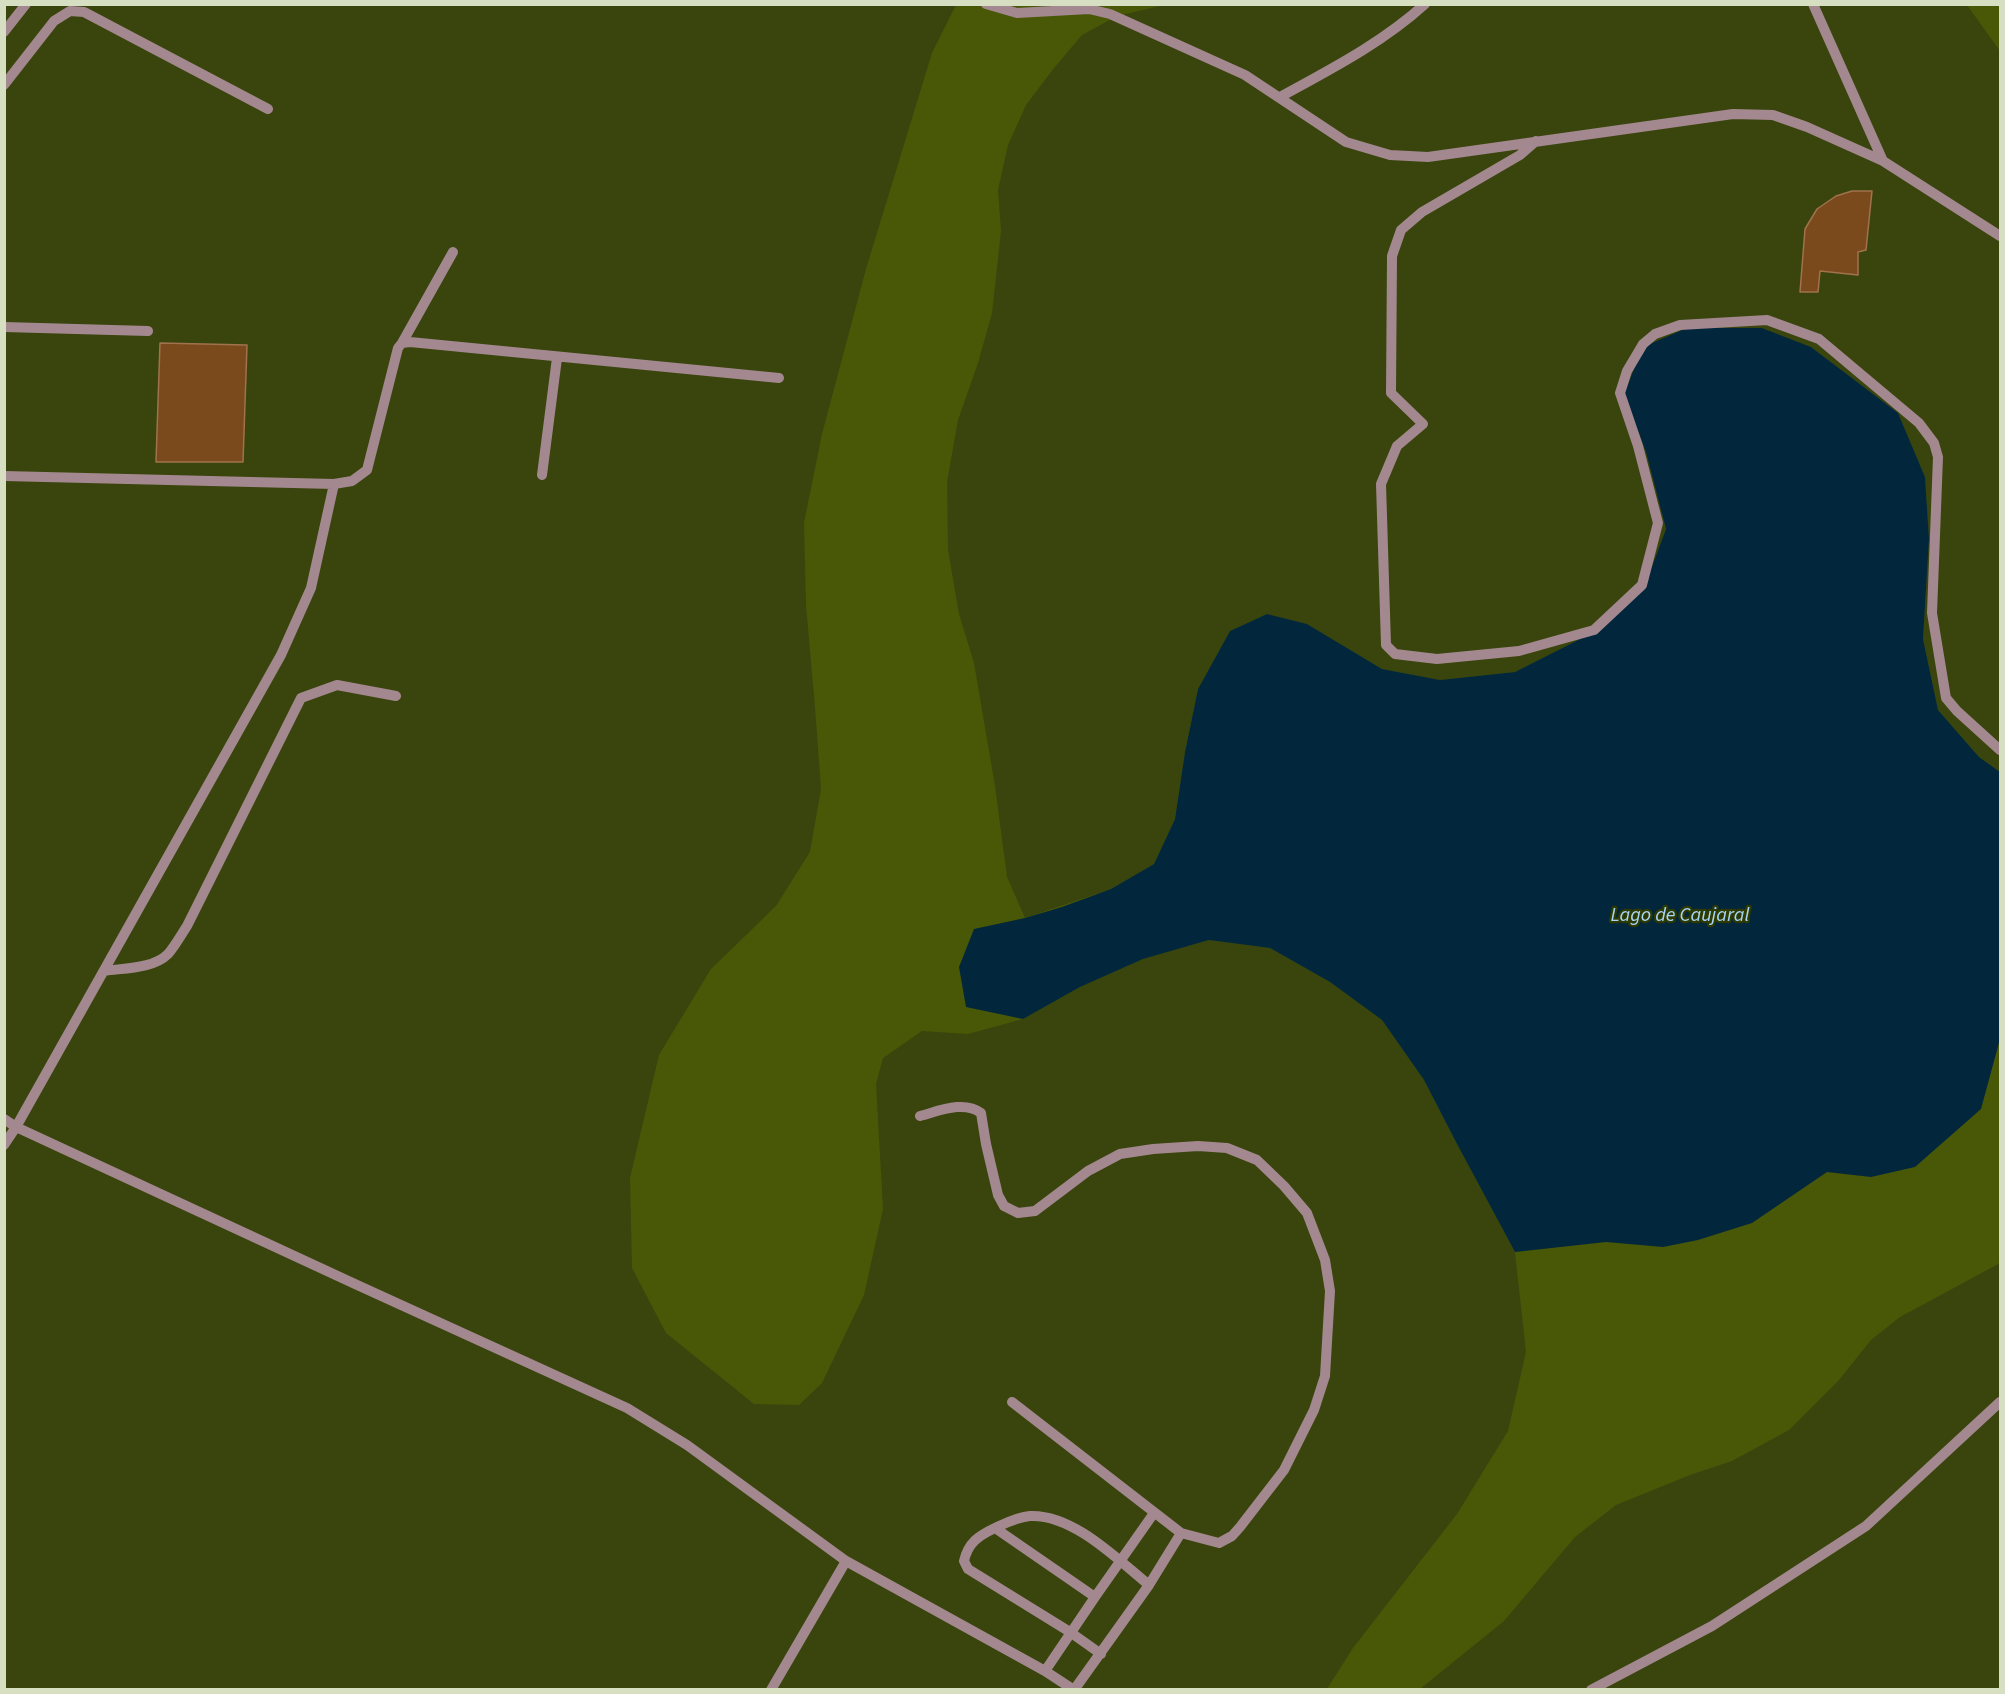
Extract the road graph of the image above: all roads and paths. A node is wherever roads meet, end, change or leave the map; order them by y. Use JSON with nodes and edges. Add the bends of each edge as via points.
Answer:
{"nodes":[{"id":1,"x":26,"y":4,"type":"edge"},
{"id":2,"x":986,"y":4,"type":"edge"},
{"id":3,"x":1425,"y":4,"type":"edge"},
{"id":4,"x":1813,"y":4,"type":"edge"},
{"id":5,"x":4,"y":32,"type":"edge"},
{"id":6,"x":4,"y":85,"type":"edge"},
{"id":7,"x":1280,"y":97,"type":"junction"},
{"id":8,"x":268,"y":109,"type":"dead end"},
{"id":9,"x":1536,"y":141,"type":"junction"},
{"id":10,"x":1883,"y":161,"type":"junction"},
{"id":11,"x":2001,"y":236,"type":"edge"},
{"id":12,"x":453,"y":252,"type":"dead end"},
{"id":13,"x":4,"y":327,"type":"edge"},
{"id":14,"x":148,"y":331,"type":"dead end"},
{"id":15,"x":402,"y":343,"type":"junction"},
{"id":16,"x":557,"y":358,"type":"junction"},
{"id":17,"x":779,"y":378,"type":"dead end"},
{"id":18,"x":4,"y":476,"type":"edge"},
{"id":19,"x":542,"y":476,"type":"dead end"},
{"id":20,"x":334,"y":484,"type":"junction"},
{"id":21,"x":396,"y":696,"type":"dead end"},
{"id":22,"x":2001,"y":750,"type":"edge"},
{"id":23,"x":104,"y":971,"type":"junction"},
{"id":24,"x":920,"y":1116,"type":"dead end"},
{"id":25,"x":4,"y":1119,"type":"edge"},
{"id":26,"x":16,"y":1127,"type":"junction"},
{"id":27,"x":4,"y":1145,"type":"edge"},
{"id":28,"x":1012,"y":1402,"type":"dead end"},
{"id":29,"x":2001,"y":1402,"type":"edge"},
{"id":30,"x":1154,"y":1513,"type":"junction"},
{"id":31,"x":994,"y":1528,"type":"junction"},
{"id":32,"x":1180,"y":1533,"type":"junction"},
{"id":33,"x":846,"y":1561,"type":"junction"},
{"id":34,"x":1120,"y":1561,"type":"junction"},
{"id":35,"x":1149,"y":1585,"type":"junction"},
{"id":36,"x":1095,"y":1597,"type":"junction"},
{"id":37,"x":1070,"y":1632,"type":"junction"},
{"id":38,"x":1101,"y":1654,"type":"junction"},
{"id":39,"x":1045,"y":1671,"type":"junction"},
{"id":40,"x":771,"y":1689,"type":"edge"},
{"id":41,"x":1074,"y":1689,"type":"edge"},
{"id":42,"x":1591,"y":1689,"type":"edge"}],
"edges":[{"from":1,"to":5,"type":"street"},
{"from":2,"to":7,"type":"street","via":[[1017,13],[1089,9],[1110,14],[1245,75]]},
{"from":3,"to":7,"type":"street","via":[[1364,51]]},
{"from":4,"to":10,"type":"street"},
{"from":6,"to":8,"type":"street","via":[[54,21],[70,11],[84,12]]},
{"from":7,"to":9,"type":"street","via":[[1347,142],[1390,155],[1428,158]]},
{"from":9,"to":10,"type":"street","via":[[1733,114],[1773,115]]},
{"from":9,"to":22,"type":"street","via":[[1520,155],[1422,212],[1401,230],[1392,256],[1391,393],[1423,424],[1397,446],[1381,484],[1386,645],[1395,654],[1437,659],[1519,651],[1594,630],[1642,585],[1658,523],[1620,393],[1627,371],[1643,344],[1655,334],[1680,325],[1767,320],[1819,339],[1919,423],[1934,442],[1938,457],[1932,613],[1946,698]]},
{"from":10,"to":11,"type":"street"},
{"from":12,"to":15,"type":"street"},
{"from":13,"to":14,"type":"street"},
{"from":15,"to":16,"type":"street"},
{"from":15,"to":20,"type":"street","via":[[367,470],[352,481]]},
{"from":16,"to":17,"type":"street"},
{"from":16,"to":19,"type":"street"},
{"from":18,"to":20,"type":"street"},
{"from":20,"to":23,"type":"street","via":[[311,588],[281,655]]},
{"from":21,"to":23,"type":"street","via":[[337,685],[301,698],[187,926],[167,955],[150,964]]},
{"from":23,"to":26,"type":"street"},
{"from":24,"to":32,"type":"street","via":[[966,1106],[981,1113],[998,1195],[1004,1206],[1018,1213],[1035,1211],[1088,1171],[1120,1154],[1198,1146],[1227,1149],[1257,1160],[1307,1213],[1325,1260],[1330,1291],[1325,1376],[1314,1410],[1284,1470],[1232,1536],[1219,1543]]},
{"from":25,"to":26,"type":"street"},
{"from":26,"to":27,"type":"street"},
{"from":26,"to":33,"type":"street","via":[[627,1408],[687,1445]]},
{"from":28,"to":30,"type":"street"},
{"from":29,"to":42,"type":"street","via":[[1866,1526],[1712,1626]]},
{"from":30,"to":32,"type":"street"},
{"from":30,"to":34,"type":"street"},
{"from":31,"to":34,"type":"street","via":[[1028,1516],[1057,1520]]},
{"from":31,"to":36,"type":"street"},
{"from":31,"to":37,"type":"street","via":[[970,1544],[964,1561],[968,1569]]},
{"from":32,"to":35,"type":"street"},
{"from":33,"to":39,"type":"street"},
{"from":33,"to":40,"type":"street"},
{"from":34,"to":35,"type":"street"},
{"from":34,"to":36,"type":"street"},
{"from":35,"to":38,"type":"street"},
{"from":36,"to":37,"type":"street"},
{"from":37,"to":38,"type":"street"},
{"from":37,"to":39,"type":"street"},
{"from":38,"to":41,"type":"street"},
{"from":39,"to":41,"type":"street"}]}
